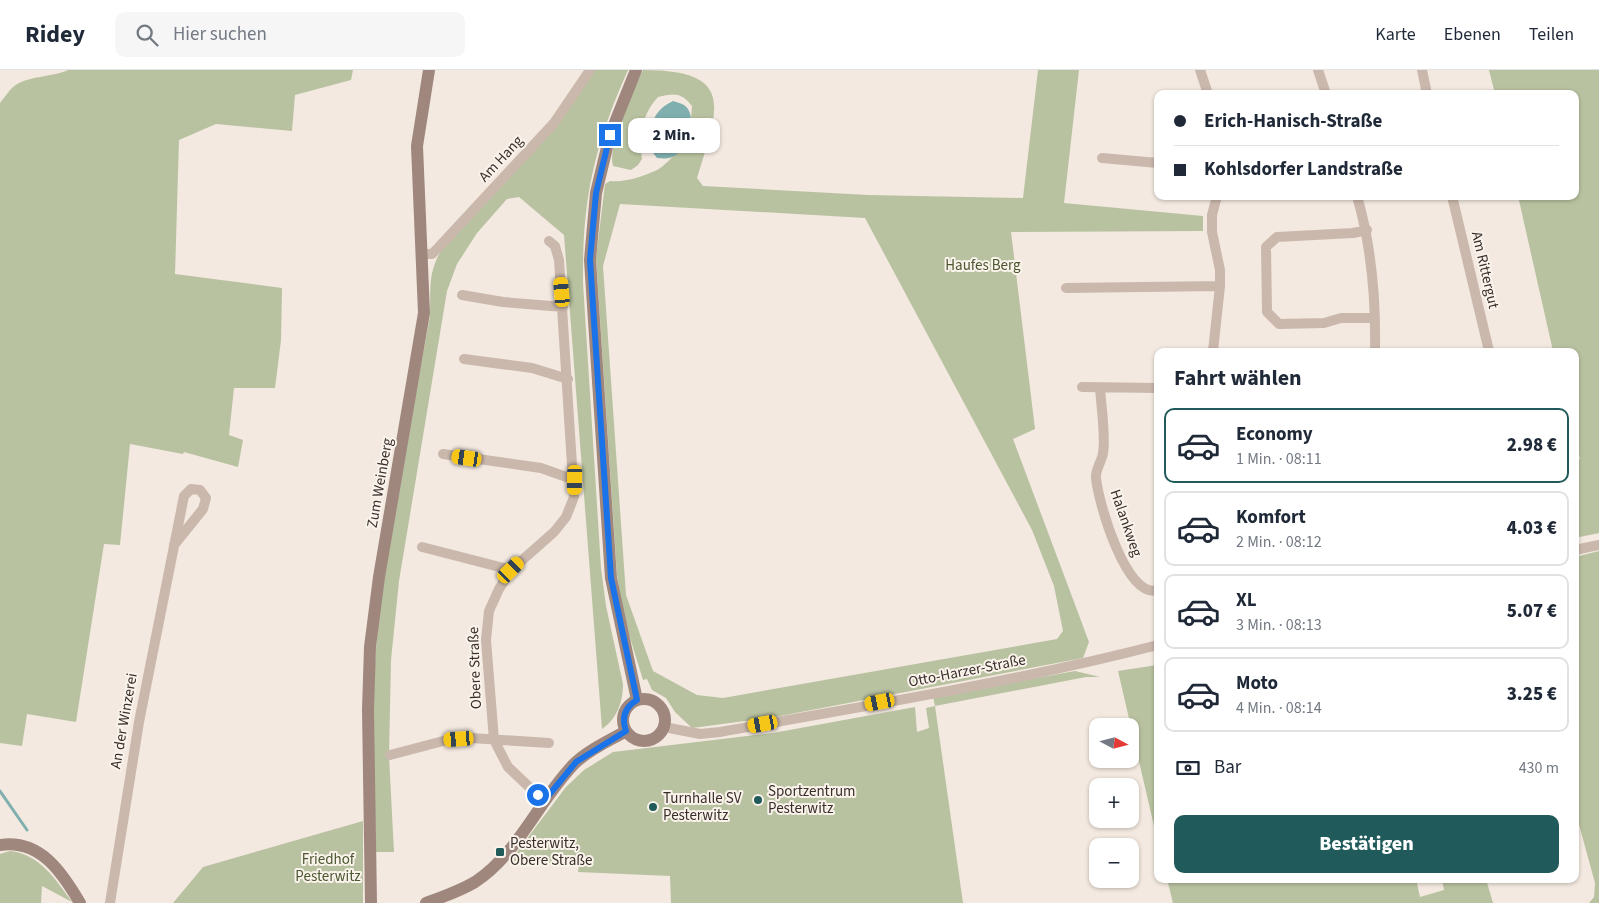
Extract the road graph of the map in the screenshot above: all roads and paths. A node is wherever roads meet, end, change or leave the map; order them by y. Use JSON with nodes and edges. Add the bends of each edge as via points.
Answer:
{"nodes":[{"id":1,"x":429,"y":70,"type":"edge"},
{"id":2,"x":590,"y":70,"type":"edge"},
{"id":3,"x":636,"y":70,"type":"edge"},
{"id":4,"x":1200,"y":70,"type":"edge"},
{"id":5,"x":1318,"y":70,"type":"edge"},
{"id":6,"x":1422,"y":70,"type":"edge"},
{"id":7,"x":1207,"y":90,"type":"edge"},
{"id":8,"x":1325,"y":90,"type":"edge"},
{"id":9,"x":1426,"y":90,"type":"edge"},
{"id":10,"x":1102,"y":158,"type":"dead end"},
{"id":11,"x":1154,"y":163,"type":"edge"},
{"id":12,"x":1216,"y":200,"type":"edge"},
{"id":13,"x":1358,"y":200,"type":"edge"},
{"id":14,"x":1453,"y":200,"type":"edge"},
{"id":15,"x":1367,"y":230,"type":"junction"},
{"id":16,"x":549,"y":242,"type":"dead end"},
{"id":17,"x":422,"y":254,"type":"junction"},
{"id":18,"x":1220,"y":286,"type":"junction"},
{"id":19,"x":1066,"y":288,"type":"dead end"},
{"id":20,"x":462,"y":295,"type":"dead end"},
{"id":21,"x":563,"y":307,"type":"junction"},
{"id":22,"x":1375,"y":318,"type":"junction"},
{"id":23,"x":1213,"y":348,"type":"edge"},
{"id":24,"x":1375,"y":348,"type":"edge"},
{"id":25,"x":1488,"y":348,"type":"edge"},
{"id":26,"x":464,"y":359,"type":"dead end"},
{"id":27,"x":568,"y":379,"type":"junction"},
{"id":28,"x":1082,"y":387,"type":"dead end"},
{"id":29,"x":1100,"y":388,"type":"junction"},
{"id":30,"x":1154,"y":388,"type":"edge"},
{"id":31,"x":443,"y":454,"type":"dead end"},
{"id":32,"x":575,"y":480,"type":"junction"},
{"id":33,"x":1599,"y":545,"type":"edge"},
{"id":34,"x":174,"y":546,"type":"junction"},
{"id":35,"x":422,"y":547,"type":"dead end"},
{"id":36,"x":1579,"y":549,"type":"edge"},
{"id":37,"x":511,"y":570,"type":"junction"},
{"id":38,"x":1154,"y":591,"type":"edge"},
{"id":39,"x":1154,"y":646,"type":"edge"},
{"id":40,"x":637,"y":700,"type":"junction"},
{"id":41,"x":664,"y":727,"type":"junction"},
{"id":42,"x":626,"y":731,"type":"junction"},
{"id":43,"x":494,"y":740,"type":"junction"},
{"id":44,"x":550,"y":743,"type":"dead end"},
{"id":45,"x":390,"y":755,"type":"dead end"},
{"id":46,"x":544,"y":801,"type":"junction"},
{"id":47,"x":0,"y":845,"type":"edge"},
{"id":48,"x":80,"y":903,"type":"edge"},
{"id":49,"x":110,"y":903,"type":"edge"},
{"id":50,"x":371,"y":903,"type":"edge"},
{"id":51,"x":426,"y":903,"type":"edge"}],
"edges":[{"from":1,"to":17,"type":"street","name":"Zum Weinberg","via":[[417,146]]},
{"from":2,"to":17,"type":"street","name":"Am Hang","via":[[554,123],[523,158],[432,254]]},
{"from":3,"to":40,"type":"street","via":[[610,135],[601,172],[590,260],[611,578]]},
{"from":4,"to":7,"type":"street"},
{"from":5,"to":8,"type":"street"},
{"from":6,"to":9,"type":"street"},
{"from":10,"to":11,"type":"street"},
{"from":12,"to":18,"type":"street","via":[[1212,232]]},
{"from":13,"to":15,"type":"street"},
{"from":14,"to":25,"type":"street","name":"Am Rittergut"},
{"from":15,"to":22,"type":"street","via":[[1374,274]]},
{"from":15,"to":22,"type":"street","via":[[1277,238],[1266,247],[1267,312],[1279,324]]},
{"from":16,"to":21,"type":"street","name":"Obere Straße","via":[[555,246],[559,260]]},
{"from":17,"to":50,"type":"street","name":"Zum Weinberg","via":[[424,313],[370,647]]},
{"from":18,"to":19,"type":"street"},
{"from":18,"to":23,"type":"street"},
{"from":20,"to":21,"type":"street"},
{"from":21,"to":27,"type":"street","name":"Obere Straße"},
{"from":22,"to":24,"type":"street"},
{"from":26,"to":27,"type":"street","via":[[532,368]]},
{"from":27,"to":32,"type":"street","name":"Obere Straße"},
{"from":28,"to":29,"type":"street"},
{"from":29,"to":30,"type":"street"},
{"from":29,"to":38,"type":"street","name":"Halankweg","via":[[1104,452],[1095,476],[1105,516],[1125,567],[1139,586]]},
{"from":31,"to":32,"type":"street","via":[[541,468]]},
{"from":32,"to":37,"type":"street","name":"Obere Straße","via":[[574,497],[566,517]]},
{"from":33,"to":36,"type":"street"},
{"from":34,"to":34,"type":"street","name":"An der Winzerei","via":[[203,508],[206,498],[200,490],[191,489],[184,496]]},
{"from":34,"to":49,"type":"street","name":"An der Winzerei","via":[[139,722]]},
{"from":35,"to":37,"type":"street"},
{"from":37,"to":43,"type":"street","name":"Obere Straße","via":[[489,611],[486,640]]},
{"from":39,"to":41,"type":"street","name":"Otto-Harzer-Straße","via":[[996,681],[720,732],[693,734]]},
{"from":40,"to":41,"type":"street","via":[[656,703],[664,714]]},
{"from":40,"to":42,"type":"street","via":[[624,713]]},
{"from":41,"to":42,"type":"street","via":[[655,738],[642,741]]},
{"from":42,"to":46,"type":"street","via":[[576,762]]},
{"from":43,"to":44,"type":"street"},
{"from":43,"to":45,"type":"street","via":[[447,740]]},
{"from":43,"to":46,"type":"street","name":"Obere Straße","via":[[508,767]]},
{"from":46,"to":51,"type":"street","via":[[489,871],[461,890]]},
{"from":47,"to":48,"type":"street","via":[[18,843],[37,851],[58,870]]}]}
